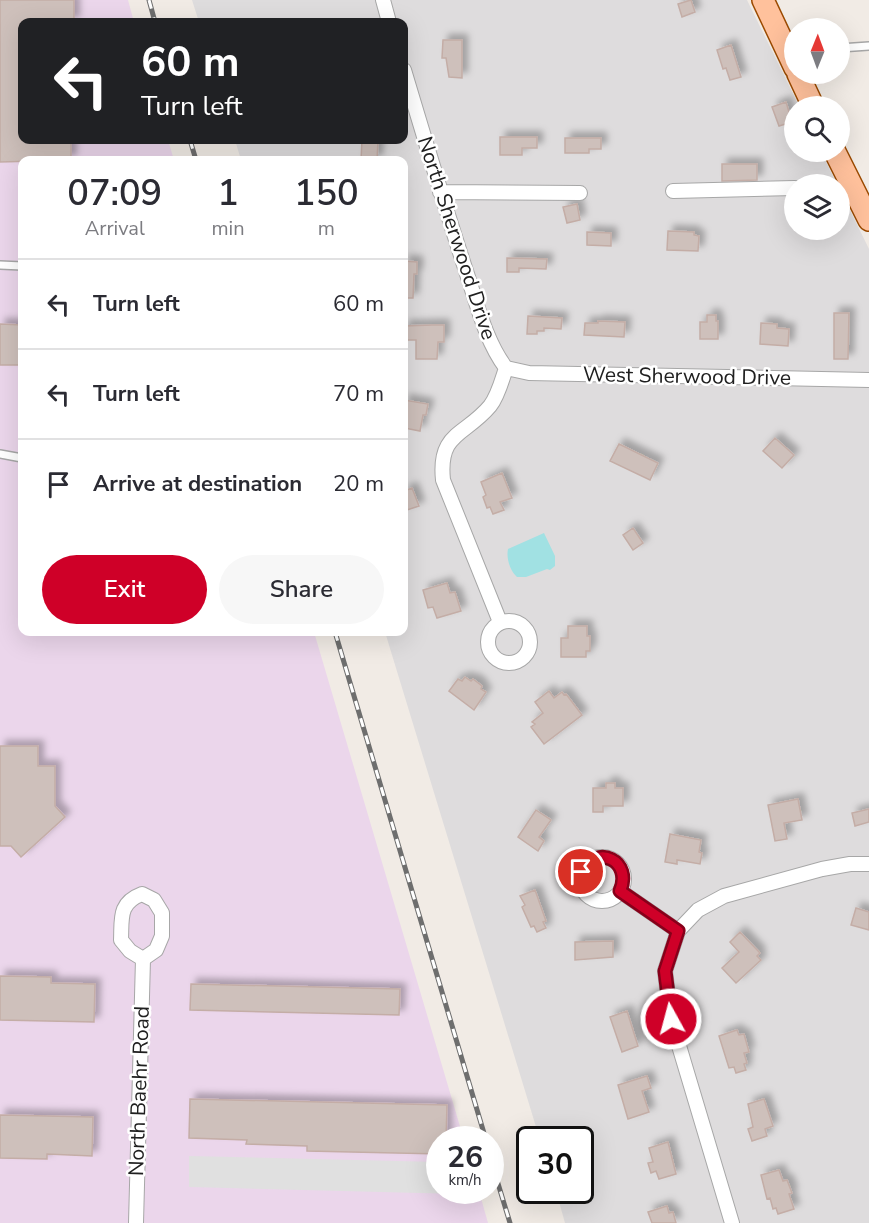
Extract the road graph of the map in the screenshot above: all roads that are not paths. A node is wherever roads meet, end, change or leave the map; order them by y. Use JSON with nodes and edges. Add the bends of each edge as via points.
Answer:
{"nodes":[{"id":1,"x":383,"y":0,"type":"edge"},
{"id":2,"x":763,"y":0,"type":"edge"},
{"id":3,"x":388,"y":18,"type":"edge"},
{"id":4,"x":784,"y":41,"type":"edge"},
{"id":5,"x":869,"y":46,"type":"edge"},
{"id":6,"x":850,"y":47,"type":"edge"},
{"id":7,"x":408,"y":84,"type":"edge"},
{"id":8,"x":784,"y":188,"type":"edge"},
{"id":9,"x":673,"y":191,"type":"dead end"},
{"id":10,"x":440,"y":192,"type":"junction"},
{"id":11,"x":850,"y":192,"type":"edge"},
{"id":12,"x":580,"y":193,"type":"dead end"},
{"id":13,"x":869,"y":220,"type":"edge"},
{"id":14,"x":0,"y":266,"type":"edge"},
{"id":15,"x":18,"y":266,"type":"edge"},
{"id":16,"x":506,"y":368,"type":"junction"},
{"id":17,"x":869,"y":380,"type":"edge"},
{"id":18,"x":0,"y":454,"type":"edge"},
{"id":19,"x":18,"y":457,"type":"edge"},
{"id":20,"x":500,"y":622,"type":"dead end"},
{"id":21,"x":869,"y":864,"type":"edge"},
{"id":22,"x":620,"y":891,"type":"dead end"},
{"id":23,"x":678,"y":931,"type":"junction"},
{"id":24,"x":143,"y":959,"type":"dead end"},
{"id":25,"x":136,"y":1223,"type":"edge"},
{"id":26,"x":732,"y":1223,"type":"edge"}],
"edges":[{"from":1,"to":3,"type":"street"},
{"from":2,"to":4,"type":"main road"},
{"from":5,"to":6,"type":"lane"},
{"from":7,"to":10,"type":"street","name":"North Sherwood Drive"},
{"from":8,"to":9,"type":"street"},
{"from":10,"to":12,"type":"street"},
{"from":10,"to":16,"type":"street","name":"North Sherwood Drive","via":[[487,332]]},
{"from":11,"to":13,"type":"main road"},
{"from":14,"to":15,"type":"lane"},
{"from":16,"to":17,"type":"street","name":"West Sherwood Drive","via":[[528,373]]},
{"from":16,"to":20,"type":"street","via":[[492,403],[452,439],[442,464],[443,480]]},
{"from":18,"to":19,"type":"lane"},
{"from":21,"to":23,"type":"street","via":[[822,869],[724,896],[698,910]]},
{"from":22,"to":23,"type":"street"},
{"from":23,"to":26,"type":"street","via":[[665,971],[671,1019]]},
{"from":24,"to":25,"type":"street","name":"North Baehr Road"}]}
